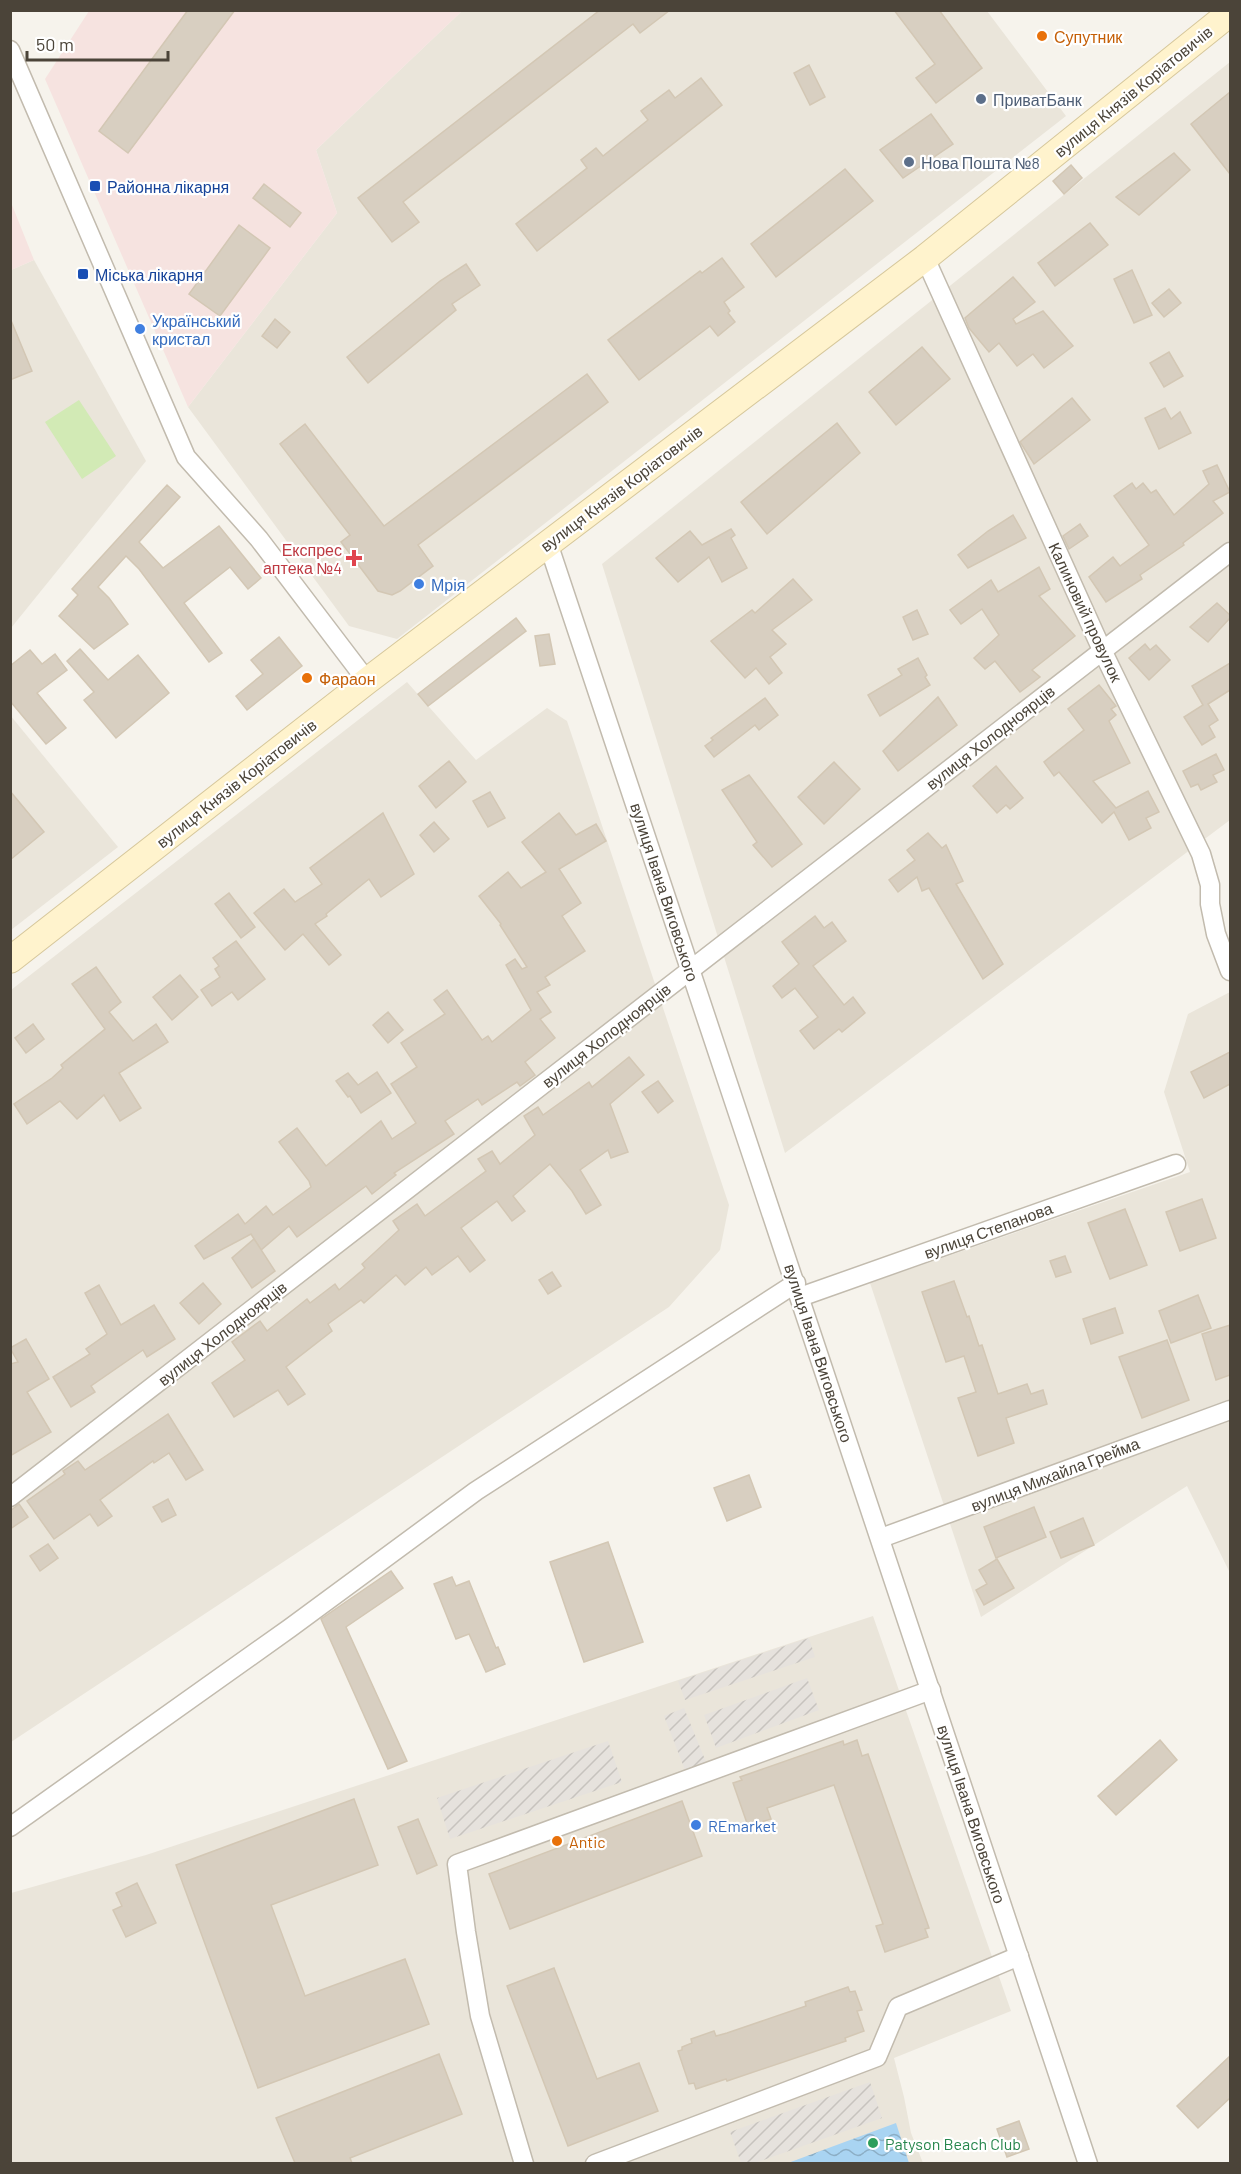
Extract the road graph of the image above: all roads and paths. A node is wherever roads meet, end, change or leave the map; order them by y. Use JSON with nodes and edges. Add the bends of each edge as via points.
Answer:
{"nodes":[{"id":1,"x":1230,"y":13,"type":"edge"},
{"id":2,"x":10,"y":50,"type":"edge"},
{"id":3,"x":925,"y":258,"type":"junction"},
{"id":4,"x":548,"y":543,"type":"junction"},
{"id":5,"x":1230,"y":552,"type":"edge"},
{"id":6,"x":1102,"y":650,"type":"junction"},
{"id":7,"x":367,"y":681,"type":"junction"},
{"id":8,"x":10,"y":960,"type":"edge"},
{"id":9,"x":691,"y":969,"type":"junction"},
{"id":10,"x":1230,"y":971,"type":"edge"},
{"id":11,"x":1176,"y":1164,"type":"dead end"},
{"id":12,"x":798,"y":1290,"type":"junction"},
{"id":13,"x":1230,"y":1410,"type":"edge"},
{"id":14,"x":10,"y":1497,"type":"edge"},
{"id":15,"x":880,"y":1538,"type":"junction"},
{"id":16,"x":931,"y":1690,"type":"junction"},
{"id":17,"x":10,"y":1827,"type":"edge"},
{"id":18,"x":1019,"y":1956,"type":"junction"},
{"id":19,"x":524,"y":2163,"type":"edge"},
{"id":20,"x":595,"y":2163,"type":"edge"},
{"id":21,"x":1088,"y":2163,"type":"edge"}],
"edges":[{"from":1,"to":3,"type":"main road","name":"вулиця Князів Коріатовичів"},
{"from":2,"to":7,"type":"street","via":[[186,457],[259,539]]},
{"from":3,"to":4,"type":"main road","name":"вулиця Князів Коріатовичів"},
{"from":3,"to":6,"type":"street","name":"Калиновий провулок"},
{"from":4,"to":7,"type":"main road","name":"вулиця Князів Коріатовичів"},
{"from":4,"to":9,"type":"street","name":"вулиця Івана Виговського"},
{"from":5,"to":6,"type":"street","name":"вулиця Холодноярців"},
{"from":6,"to":9,"type":"street","name":"вулиця Холодноярців"},
{"from":6,"to":10,"type":"street","name":"Калиновий провулок","via":[[1201,854],[1210,885],[1216,934]]},
{"from":7,"to":8,"type":"main road","name":"вулиця Князів Коріатовичів"},
{"from":9,"to":12,"type":"street","name":"вулиця Івана Виговського"},
{"from":9,"to":14,"type":"street","name":"вулиця Холодноярців"},
{"from":11,"to":12,"type":"street","name":"вулиця Степанова"},
{"from":12,"to":15,"type":"street","name":"вулиця Івана Виговського"},
{"from":12,"to":17,"type":"street","name":"вулиця Степанова","via":[[476,1491]]},
{"from":13,"to":15,"type":"street","name":"вулиця Михайла Грейма"},
{"from":15,"to":16,"type":"street","name":"вулиця Івана Виговського"},
{"from":16,"to":18,"type":"street","name":"вулиця Івана Виговського"},
{"from":16,"to":19,"type":"street","via":[[457,1864],[480,2016]]},
{"from":18,"to":20,"type":"street","via":[[898,2007],[877,2057]]},
{"from":18,"to":21,"type":"street","name":"вулиця Івана Виговського"}]}
